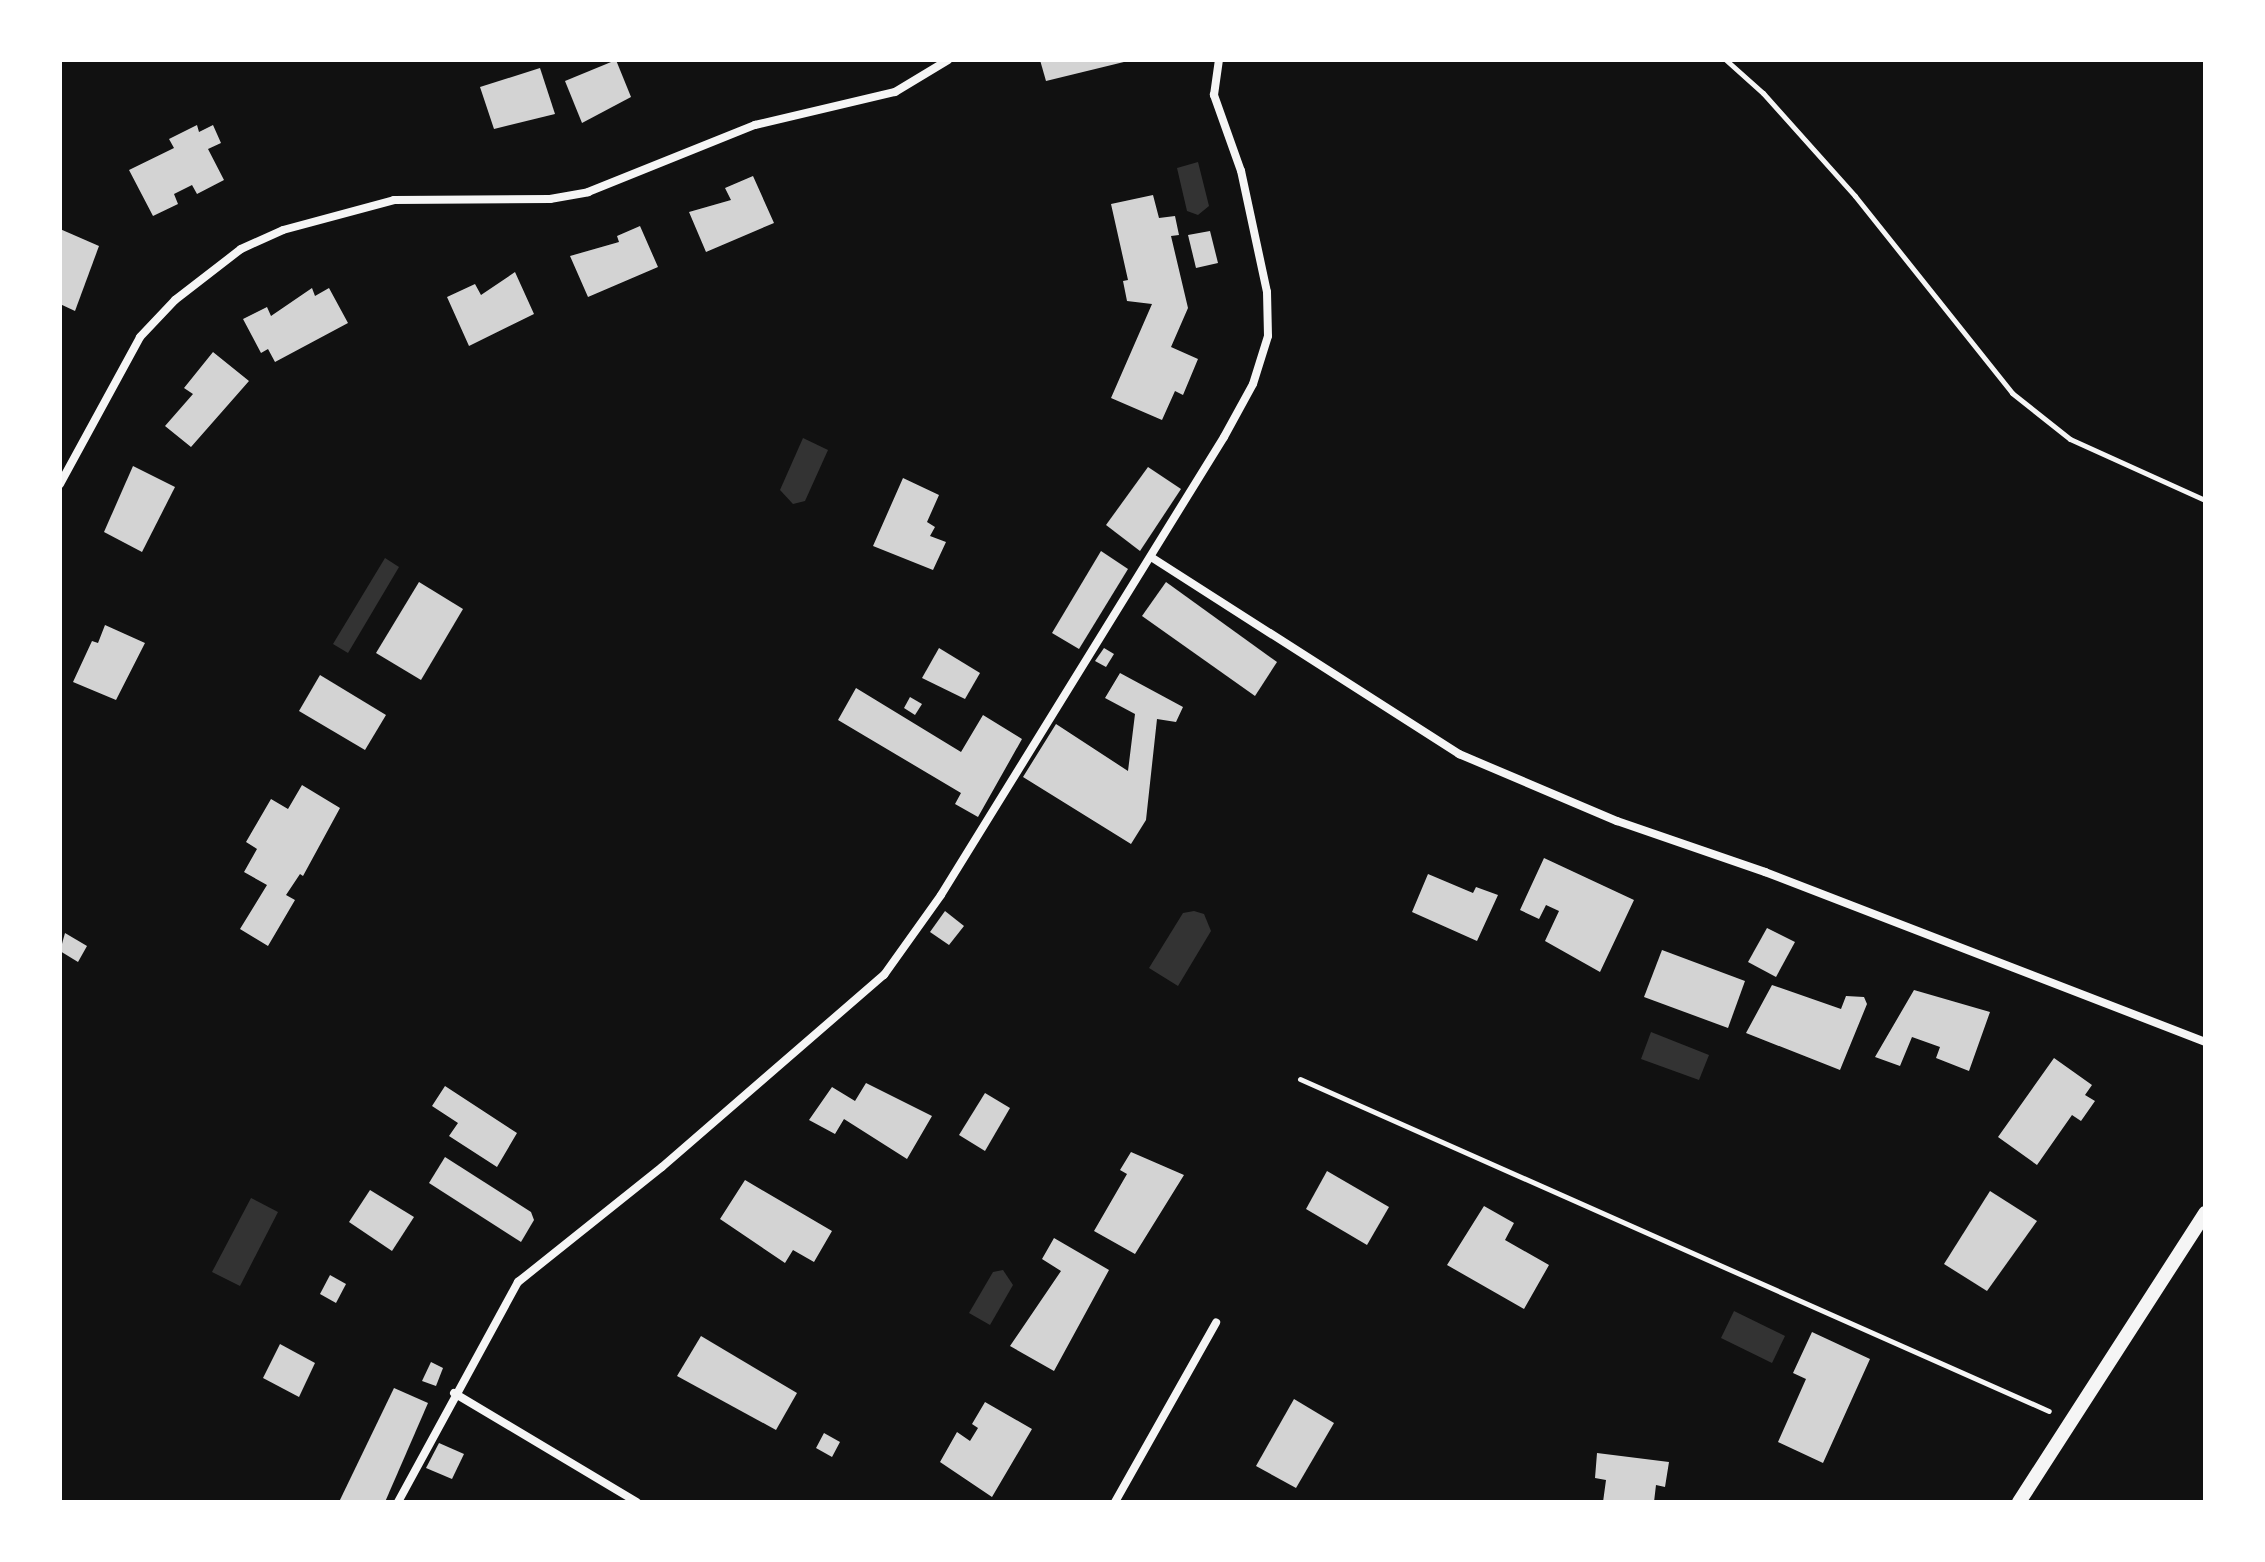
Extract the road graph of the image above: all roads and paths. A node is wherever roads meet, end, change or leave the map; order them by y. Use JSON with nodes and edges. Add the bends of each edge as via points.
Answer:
{"nodes":[{"id":1,"x":948,"y":60,"type":"edge"},
{"id":2,"x":1219,"y":60,"type":"edge"},
{"id":3,"x":1726,"y":60,"type":"edge"},
{"id":4,"x":60,"y":484,"type":"edge"},
{"id":5,"x":2205,"y":500,"type":"edge"},
{"id":6,"x":1151,"y":557,"type":"junction"},
{"id":7,"x":2205,"y":1042,"type":"edge"},
{"id":8,"x":1300,"y":1079,"type":"dead end"},
{"id":9,"x":2205,"y":1213,"type":"edge"},
{"id":10,"x":1216,"y":1323,"type":"dead end"},
{"id":11,"x":454,"y":1393,"type":"junction"},
{"id":12,"x":2072,"y":1421,"type":"junction"},
{"id":13,"x":398,"y":1502,"type":"edge"},
{"id":14,"x":637,"y":1502,"type":"edge"},
{"id":15,"x":1115,"y":1502,"type":"edge"},
{"id":16,"x":2019,"y":1502,"type":"edge"}],
"edges":[{"from":1,"to":4,"type":"street","via":[[895,92],[755,125],[588,192],[550,199],[394,200],[269,236],[208,273],[140,337]]},
{"from":2,"to":6,"type":"street","via":[[1214,95],[1241,171],[1267,292],[1268,336],[1253,384]]},
{"from":3,"to":5,"type":"path","via":[[1763,93],[1855,196],[2012,393],[2070,439]]},
{"from":6,"to":7,"type":"street","via":[[1459,754],[1617,821]]},
{"from":6,"to":11,"type":"street","via":[[941,895],[884,975],[662,1167],[567,1237],[518,1282]]},
{"from":8,"to":12,"type":"path"},
{"from":9,"to":12,"type":"street"},
{"from":10,"to":15,"type":"street"},
{"from":11,"to":13,"type":"street"},
{"from":11,"to":14,"type":"street"},
{"from":12,"to":16,"type":"street"}]}
